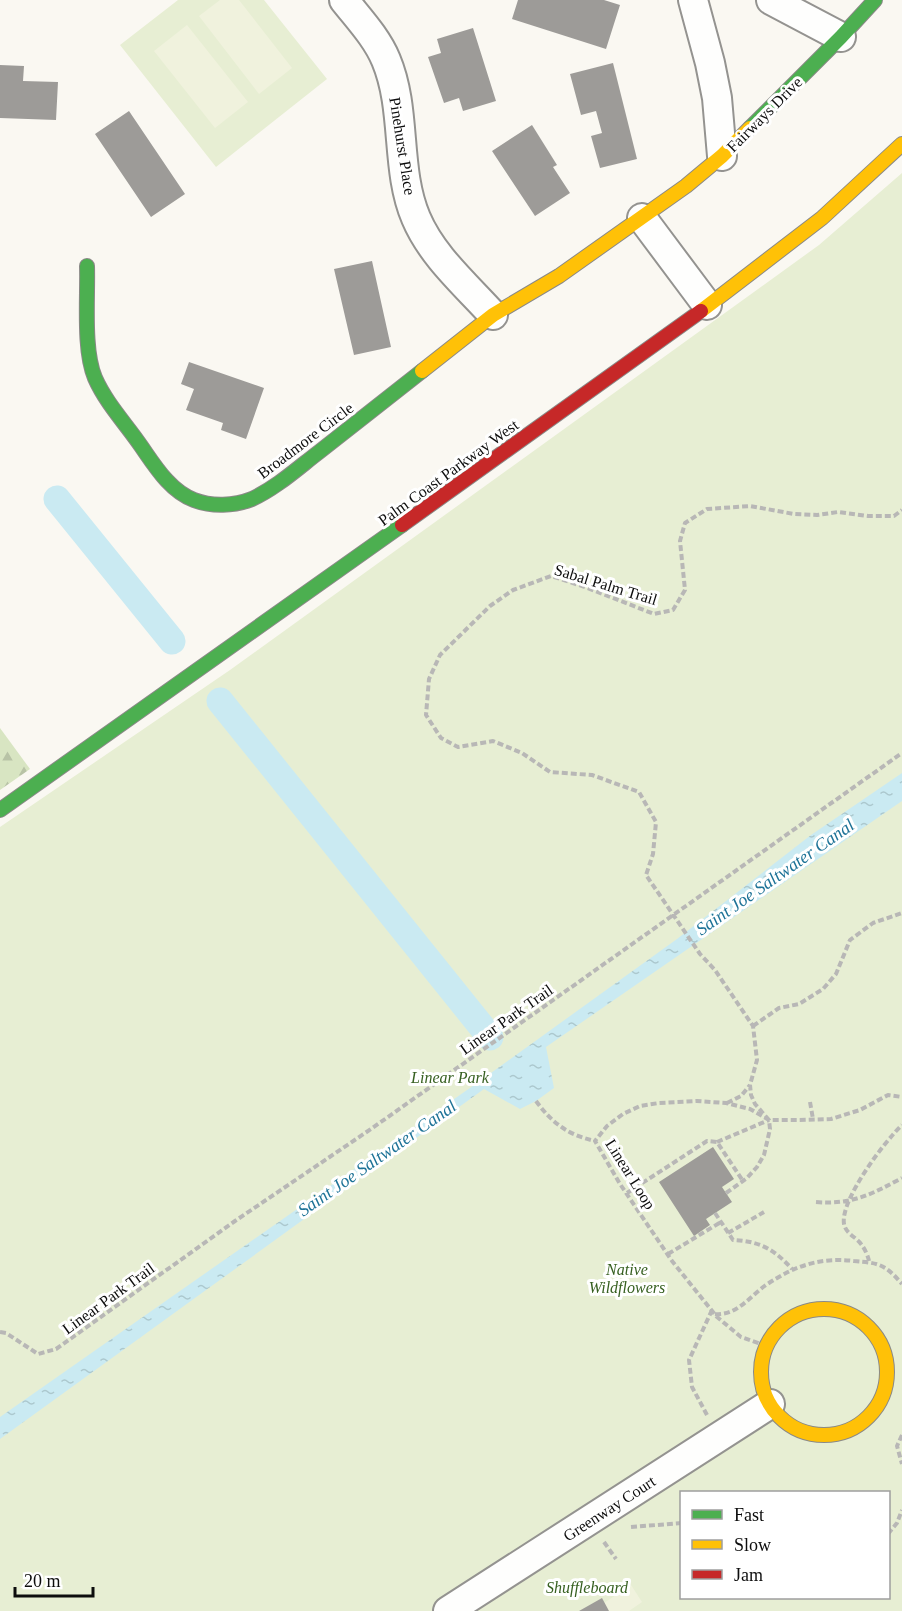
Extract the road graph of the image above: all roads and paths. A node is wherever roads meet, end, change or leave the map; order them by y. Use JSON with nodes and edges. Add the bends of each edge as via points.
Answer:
{"nodes":[{"id":1,"x":344,"y":0,"type":"edge"},
{"id":2,"x":693,"y":0,"type":"edge"},
{"id":3,"x":771,"y":0,"type":"edge"},
{"id":4,"x":875,"y":0,"type":"edge"},
{"id":5,"x":841,"y":37,"type":"junction"},
{"id":6,"x":902,"y":144,"type":"edge"},
{"id":7,"x":722,"y":156,"type":"junction"},
{"id":8,"x":642,"y":218,"type":"junction"},
{"id":9,"x":87,"y":266,"type":"dead end"},
{"id":10,"x":559,"y":276,"type":"joint"},
{"id":11,"x":707,"y":305,"type":"junction"},
{"id":12,"x":493,"y":315,"type":"junction"},
{"id":13,"x":902,"y":510,"type":"edge"},
{"id":14,"x":902,"y":753,"type":"edge"},
{"id":15,"x":0,"y":810,"type":"edge"},
{"id":16,"x":902,"y":913,"type":"edge"},
{"id":17,"x":673,"y":916,"type":"junction"},
{"id":18,"x":753,"y":1026,"type":"junction"},
{"id":19,"x":750,"y":1085,"type":"junction"},
{"id":20,"x":902,"y":1096,"type":"edge"},
{"id":21,"x":536,"y":1101,"type":"dead end"},
{"id":22,"x":810,"y":1102,"type":"dead end"},
{"id":23,"x":726,"y":1103,"type":"junction"},
{"id":24,"x":813,"y":1119,"type":"junction"},
{"id":25,"x":769,"y":1120,"type":"junction"},
{"id":26,"x":902,"y":1125,"type":"edge"},
{"id":27,"x":595,"y":1141,"type":"junction"},
{"id":28,"x":717,"y":1142,"type":"junction"},
{"id":29,"x":902,"y":1178,"type":"edge"},
{"id":30,"x":743,"y":1181,"type":"junction"},
{"id":31,"x":627,"y":1193,"type":"junction"},
{"id":32,"x":726,"y":1193,"type":"dead end"},
{"id":33,"x":816,"y":1202,"type":"dead end"},
{"id":34,"x":849,"y":1202,"type":"junction"},
{"id":35,"x":764,"y":1212,"type":"dead end"},
{"id":36,"x":715,"y":1213,"type":"dead end"},
{"id":37,"x":721,"y":1222,"type":"junction"},
{"id":38,"x":728,"y":1233,"type":"junction"},
{"id":39,"x":668,"y":1254,"type":"junction"},
{"id":40,"x":869,"y":1261,"type":"junction"},
{"id":41,"x":792,"y":1269,"type":"junction"},
{"id":42,"x":902,"y":1284,"type":"edge"},
{"id":43,"x":713,"y":1312,"type":"junction"},
{"id":44,"x":0,"y":1332,"type":"edge"},
{"id":45,"x":767,"y":1346,"type":"junction"},
{"id":46,"x":770,"y":1404,"type":"junction"},
{"id":47,"x":902,"y":1435,"type":"edge"},
{"id":48,"x":718,"y":1437,"type":"junction"},
{"id":49,"x":902,"y":1464,"type":"edge"},
{"id":50,"x":902,"y":1510,"type":"edge"},
{"id":51,"x":890,"y":1531,"type":"edge"},
{"id":52,"x":603,"y":1541,"type":"dead end"},
{"id":53,"x":616,"y":1559,"type":"dead end"},
{"id":54,"x":448,"y":1611,"type":"edge"}],
"edges":[{"from":1,"to":12,"type":"street","name":"Pinehurst Place","via":[[387,62],[407,184],[422,232]]},
{"from":2,"to":7,"type":"street","via":[[717,98]]},
{"from":3,"to":5,"type":"street"},
{"from":4,"to":5,"type":"street","name":"Fairways Drive"},
{"from":5,"to":7,"type":"street","name":"Fairways Drive"},
{"from":6,"to":11,"type":"street","name":"Palm Coast Parkway West","via":[[838,206]]},
{"from":7,"to":8,"type":"street","name":"Fairways Drive"},
{"from":8,"to":10,"type":"street","name":"Fairways Drive"},
{"from":8,"to":11,"type":"street"},
{"from":9,"to":12,"type":"street","name":"Broadmore Circle","via":[[89,358],[95,380],[162,474],[180,493],[197,502],[228,504],[260,495]]},
{"from":10,"to":12,"type":"street","name":"Broadmore Circle"},
{"from":11,"to":15,"type":"street","name":"Palm Coast Parkway West"},
{"from":13,"to":17,"type":"path","name":"Sabal Palm Trail","via":[[894,516],[868,516],[838,512],[794,514],[750,506],[707,509],[685,523],[680,541],[685,590],[673,610],[654,614],[550,576],[513,590],[490,606],[440,655],[429,679],[426,715],[441,738],[458,747],[493,741],[522,753],[550,772],[592,775],[639,792],[656,822],[646,876]]},
{"from":14,"to":17,"type":"path","name":"Linear Park Trail"},
{"from":16,"to":18,"type":"path","via":[[873,922],[850,940],[836,974],[823,989],[799,1004],[779,1008]]},
{"from":17,"to":18,"type":"path","name":"Sabal Palm Trail"},
{"from":17,"to":44,"type":"path","name":"Linear Park Trail","via":[[56,1349],[38,1354]]},
{"from":18,"to":19,"type":"path","via":[[757,1060]]},
{"from":19,"to":23,"type":"path","via":[[741,1096]]},
{"from":19,"to":25,"type":"path","via":[[755,1104]]},
{"from":20,"to":24,"type":"path","name":"Linear Loop","via":[[888,1095],[831,1119]]},
{"from":21,"to":27,"type":"path","via":[[564,1131]]},
{"from":22,"to":24,"type":"path"},
{"from":23,"to":25,"type":"path","name":"Linear Loop","via":[[750,1109]]},
{"from":23,"to":27,"type":"path","name":"Linear Loop","via":[[680,1101],[640,1106],[607,1126]]},
{"from":24,"to":25,"type":"path","name":"Linear Loop"},
{"from":25,"to":28,"type":"path"},
{"from":25,"to":30,"type":"path","via":[[764,1155]]},
{"from":26,"to":34,"type":"path","via":[[873,1159]]},
{"from":27,"to":31,"type":"path","name":"Linear Loop"},
{"from":28,"to":30,"type":"path"},
{"from":28,"to":31,"type":"path","via":[[707,1141]]},
{"from":29,"to":34,"type":"path"},
{"from":30,"to":32,"type":"path"},
{"from":31,"to":39,"type":"path","name":"Linear Loop"},
{"from":33,"to":34,"type":"path"},
{"from":34,"to":40,"type":"path","via":[[843,1222]]},
{"from":35,"to":38,"type":"path"},
{"from":36,"to":37,"type":"path"},
{"from":37,"to":38,"type":"path"},
{"from":37,"to":39,"type":"path"},
{"from":38,"to":41,"type":"path","via":[[733,1240],[762,1245],[778,1254]]},
{"from":39,"to":43,"type":"path","name":"Linear Loop"},
{"from":40,"to":41,"type":"path","via":[[832,1259]]},
{"from":40,"to":42,"type":"path","via":[[892,1273]]},
{"from":41,"to":43,"type":"path","via":[[736,1309],[722,1314]]},
{"from":43,"to":45,"type":"path","name":"Linear Loop","via":[[741,1337]]},
{"from":43,"to":48,"type":"path","via":[[689,1360],[692,1387]]},
{"from":45,"to":46,"type":"street","via":[[762,1386]]},
{"from":45,"to":46,"type":"street","via":[[778,1329],[794,1317],[813,1310],[834,1310],[853,1316],[869,1328],[881,1344],[888,1365],[886,1386],[878,1406],[864,1422],[845,1432],[824,1435],[802,1431],[784,1421]]},
{"from":46,"to":48,"type":"street","name":"Greenway Court"},
{"from":47,"to":49,"type":"path","via":[[897,1446]]},
{"from":48,"to":54,"type":"street","name":"Greenway Court"},
{"from":50,"to":51,"type":"path"},
{"from":52,"to":53,"type":"path"}]}
